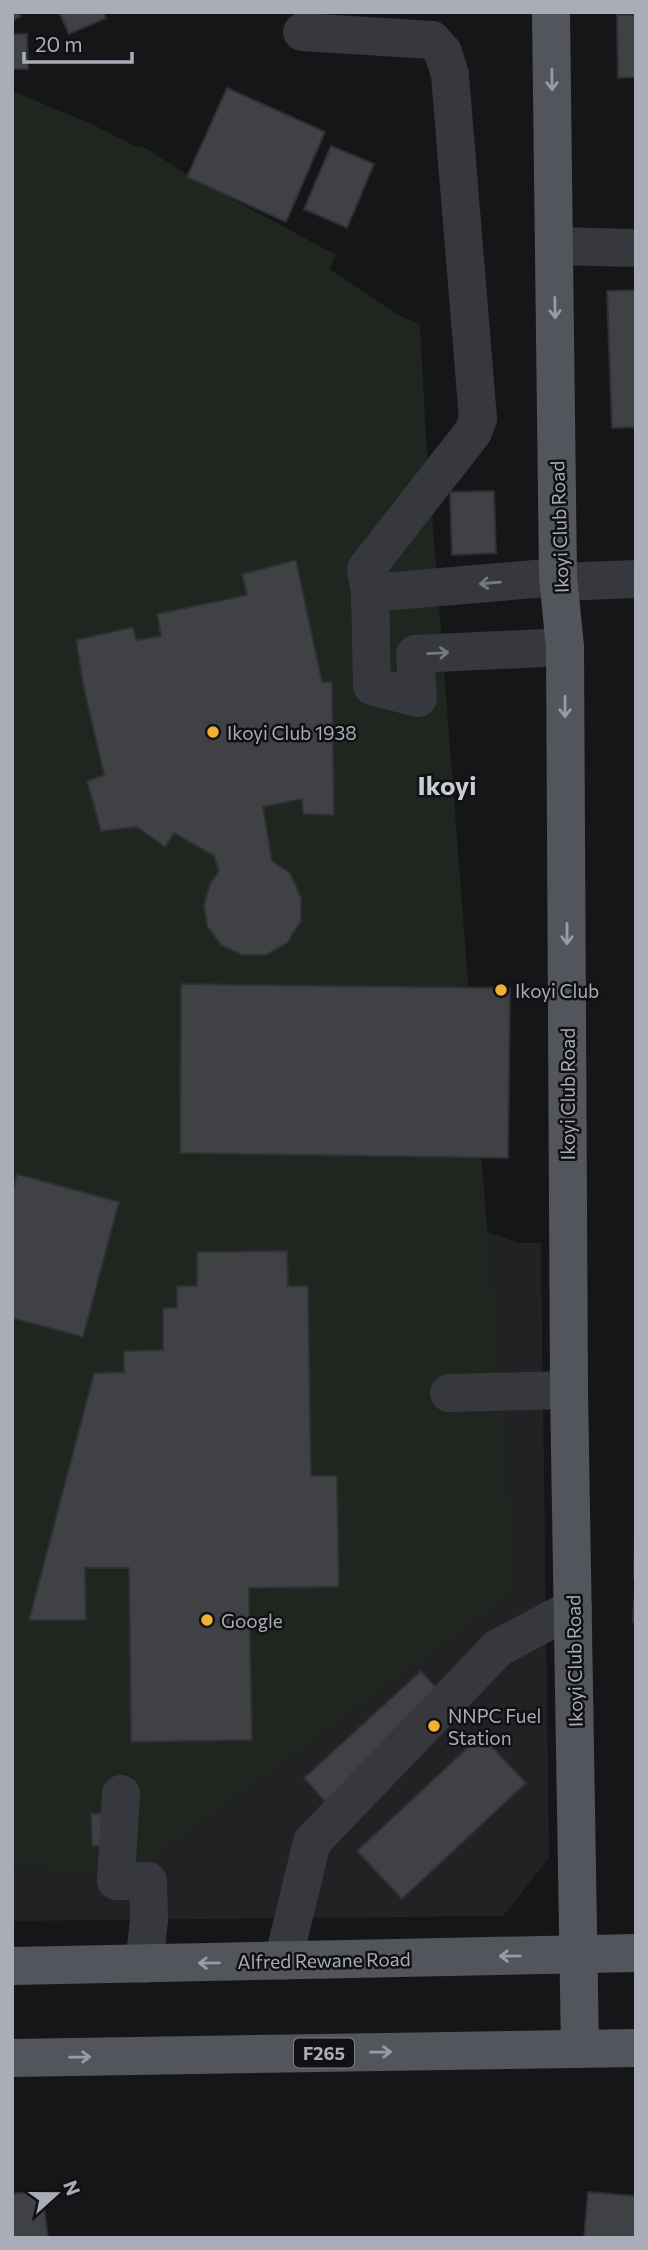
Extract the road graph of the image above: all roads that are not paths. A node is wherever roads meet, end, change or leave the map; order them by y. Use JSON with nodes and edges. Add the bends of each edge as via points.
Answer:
{"nodes":[{"id":1,"x":551,"y":12,"type":"edge"},
{"id":2,"x":302,"y":32,"type":"dead end"},
{"id":3,"x":554,"y":246,"type":"junction"},
{"id":4,"x":636,"y":248,"type":"edge"},
{"id":5,"x":636,"y":579,"type":"edge"},
{"id":6,"x":558,"y":580,"type":"junction"},
{"id":7,"x":370,"y":593,"type":"junction"},
{"id":8,"x":565,"y":647,"type":"junction"},
{"id":9,"x":569,"y":1390,"type":"junction"},
{"id":10,"x":449,"y":1393,"type":"dead end"},
{"id":11,"x":573,"y":1608,"type":"junction"},
{"id":12,"x":121,"y":1794,"type":"dead end"},
{"id":13,"x":636,"y":1953,"type":"edge"},
{"id":14,"x":578,"y":1955,"type":"junction"},
{"id":15,"x":283,"y":1961,"type":"junction"},
{"id":16,"x":144,"y":1964,"type":"junction"},
{"id":17,"x":12,"y":1966,"type":"edge"},
{"id":18,"x":636,"y":2048,"type":"edge"},
{"id":19,"x":580,"y":2049,"type":"junction"},
{"id":20,"x":12,"y":2057,"type":"edge"}],
"edges":[{"from":1,"to":3,"type":"main road","name":"Ikoyi Club Road","one_way":true},
{"from":2,"to":7,"type":"street","via":[[432,40],[443,52],[450,75],[478,419],[473,432],[366,569]]},
{"from":3,"to":4,"type":"street"},
{"from":3,"to":6,"type":"main road","name":"Ikoyi Club Road","one_way":true},
{"from":5,"to":6,"type":"street"},
{"from":6,"to":7,"type":"street","one_way":true},
{"from":6,"to":8,"type":"main road","name":"Ikoyi Club Road"},
{"from":7,"to":8,"type":"street","one_way":true,"via":[[372,686],[418,698],[415,654]]},
{"from":8,"to":9,"type":"main road","name":"Ikoyi Club Road","one_way":true},
{"from":9,"to":10,"type":"street"},
{"from":9,"to":11,"type":"main road","name":"Ikoyi Club Road"},
{"from":11,"to":14,"type":"main road","name":"Ikoyi Club Road"},
{"from":11,"to":15,"type":"street","via":[[498,1648],[312,1842]]},
{"from":12,"to":16,"type":"street","via":[[116,1881],[148,1881]]},
{"from":13,"to":14,"type":"main road","name":"Alfred Rewane Road"},
{"from":14,"to":15,"type":"main road","name":"Alfred Rewane Road","one_way":true},
{"from":14,"to":19,"type":"main road","name":"Ikoyi Club Road"},
{"from":15,"to":16,"type":"main road","name":"Alfred Rewane Road","one_way":true},
{"from":16,"to":17,"type":"main road","name":"Alfred Rewane Road"},
{"from":18,"to":19,"type":"main road","number":"F265"},
{"from":20,"to":19,"type":"main road","number":"F265","one_way":true}]}
